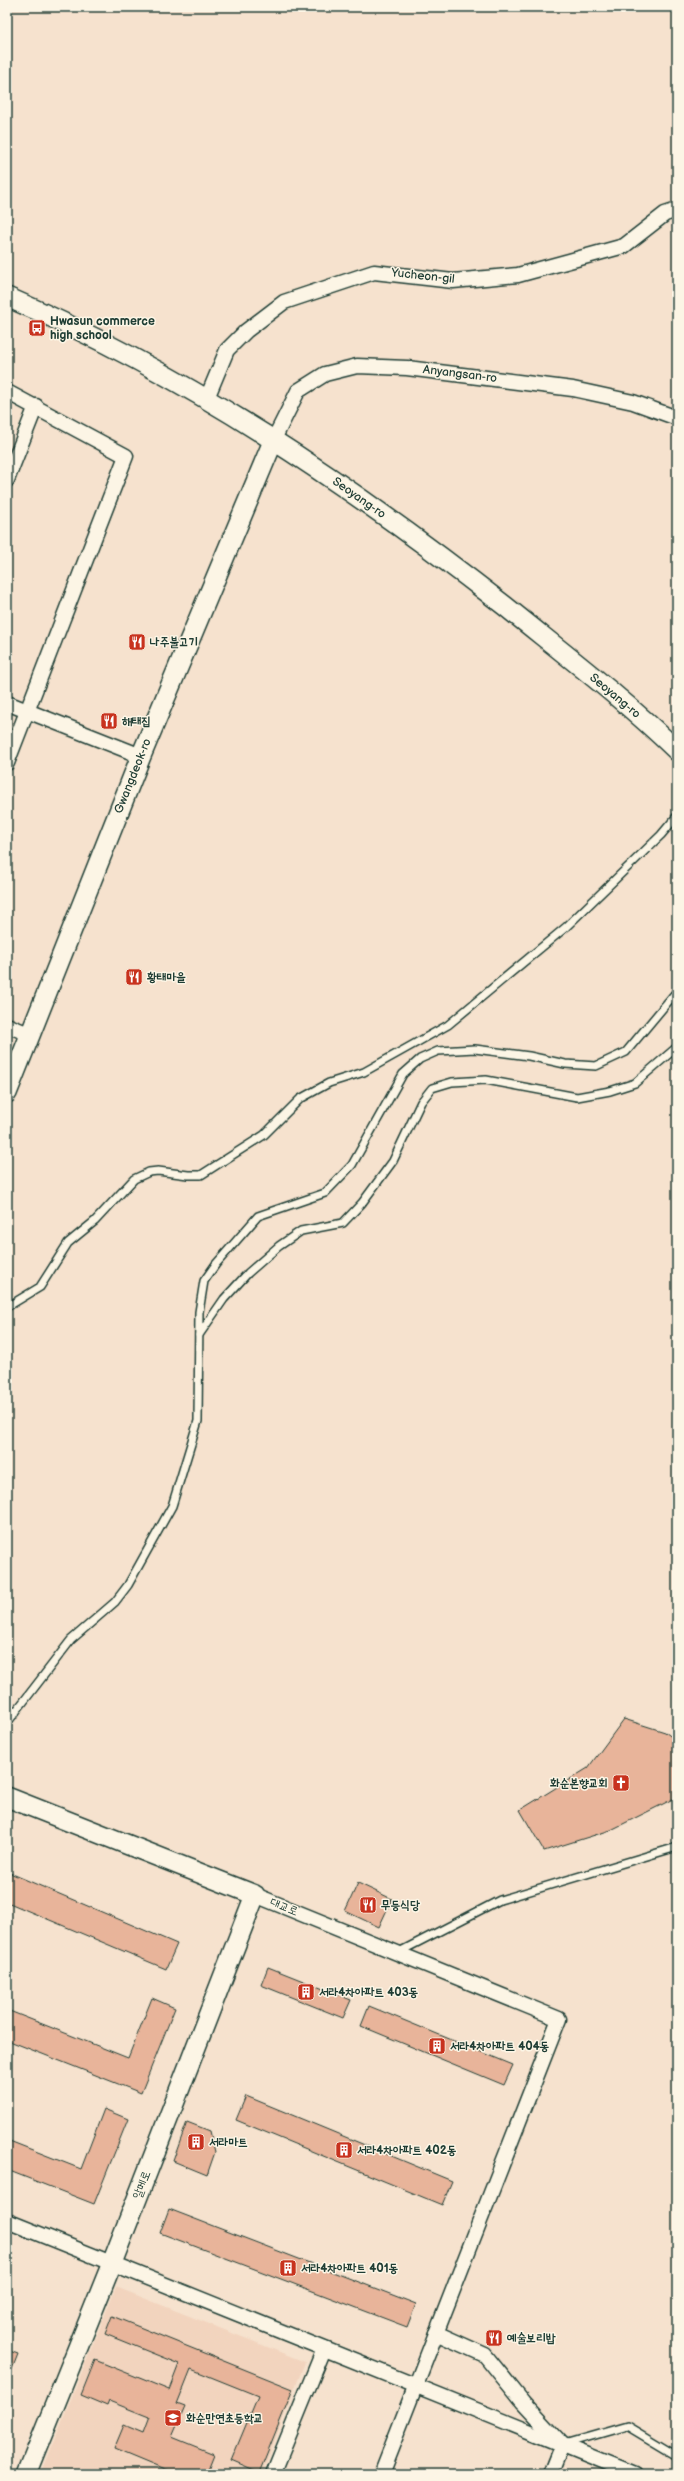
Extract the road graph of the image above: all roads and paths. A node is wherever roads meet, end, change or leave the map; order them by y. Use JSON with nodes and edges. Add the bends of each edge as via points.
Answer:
{"nodes":[{"id":1,"x":677,"y":210,"type":"edge"},
{"id":2,"x":7,"y":297,"type":"edge"},
{"id":3,"x":7,"y":392,"type":"edge"},
{"id":4,"x":207,"y":398,"type":"junction"},
{"id":5,"x":36,"y":406,"type":"junction"},
{"id":6,"x":677,"y":418,"type":"edge"},
{"id":7,"x":274,"y":439,"type":"junction"},
{"id":8,"x":7,"y":480,"type":"edge"},
{"id":9,"x":7,"y":703,"type":"edge"},
{"id":10,"x":27,"y":711,"type":"junction"},
{"id":11,"x":677,"y":751,"type":"edge"},
{"id":12,"x":141,"y":756,"type":"junction"},
{"id":13,"x":7,"y":763,"type":"edge"},
{"id":14,"x":677,"y":816,"type":"edge"},
{"id":15,"x":677,"y":991,"type":"edge"},
{"id":16,"x":7,"y":1025,"type":"edge"},
{"id":17,"x":31,"y":1034,"type":"junction"},
{"id":18,"x":677,"y":1046,"type":"edge"},
{"id":19,"x":7,"y":1093,"type":"edge"},
{"id":20,"x":7,"y":1307,"type":"edge"},
{"id":21,"x":199,"y":1335,"type":"junction"},
{"id":22,"x":7,"y":1704,"type":"edge"},
{"id":23,"x":15,"y":1714,"type":"junction"},
{"id":24,"x":7,"y":1723,"type":"edge"},
{"id":25,"x":7,"y":1797,"type":"edge"},
{"id":26,"x":677,"y":1846,"type":"edge"},
{"id":27,"x":255,"y":1895,"type":"junction"},
{"id":28,"x":397,"y":1953,"type":"junction"},
{"id":29,"x":7,"y":2221,"type":"edge"},
{"id":30,"x":112,"y":2263,"type":"junction"},
{"id":31,"x":436,"y":2333,"type":"junction"},
{"id":32,"x":324,"y":2349,"type":"junction"},
{"id":33,"x":416,"y":2386,"type":"junction"},
{"id":34,"x":562,"y":2444,"type":"junction"},
{"id":35,"x":677,"y":2456,"type":"edge"},
{"id":36,"x":27,"y":2474,"type":"edge"},
{"id":37,"x":273,"y":2474,"type":"edge"},
{"id":38,"x":381,"y":2474,"type":"edge"},
{"id":39,"x":550,"y":2474,"type":"edge"},
{"id":40,"x":635,"y":2474,"type":"edge"}],
"edges":[{"from":1,"to":4,"type":"street","name":"Yucheon-gil","via":[[665,214],[624,246],[518,275],[453,280],[374,272],[284,302],[246,331],[227,350]]},
{"from":2,"to":4,"type":"street","name":"Seoyang-ro","via":[[104,342]]},
{"from":3,"to":5,"type":"street"},
{"from":4,"to":7,"type":"street","name":"Seoyang-ro"},
{"from":5,"to":8,"type":"street"},
{"from":5,"to":10,"type":"street","via":[[126,456]]},
{"from":6,"to":7,"type":"street","name":"Anyangsan-ro","via":[[633,402],[573,389],[407,368],[357,366],[324,374],[298,391]]},
{"from":7,"to":11,"type":"street","name":"Seoyang-ro","via":[[465,575],[559,649]]},
{"from":7,"to":12,"type":"street","name":"Gwangdeok-ro"},
{"from":9,"to":10,"type":"street"},
{"from":10,"to":12,"type":"street"},
{"from":10,"to":13,"type":"street"},
{"from":12,"to":17,"type":"street","name":"Gwangdeok-ro"},
{"from":14,"to":20,"type":"lane","via":[[661,835],[566,927],[448,1025],[364,1072],[330,1083],[300,1099],[264,1135],[201,1175],[158,1171],[134,1179],[95,1221],[68,1243],[40,1287]]},
{"from":15,"to":21,"type":"lane","via":[[626,1052],[596,1066],[565,1064],[475,1049],[438,1051],[420,1059],[403,1074],[352,1165],[325,1193],[258,1216],[216,1264],[204,1281],[199,1312]]},
{"from":16,"to":17,"type":"street"},
{"from":17,"to":19,"type":"street","name":"Gwangdeok-ro"},
{"from":18,"to":21,"type":"lane","via":[[635,1083],[583,1096],[537,1091],[486,1080],[452,1082],[432,1088],[421,1102],[393,1161],[362,1203],[343,1223],[301,1231],[279,1246],[248,1273],[224,1299]]},
{"from":21,"to":23,"type":"lane","via":[[198,1421],[172,1506],[128,1585],[114,1602],[71,1640]]},
{"from":22,"to":23,"type":"lane"},
{"from":23,"to":24,"type":"lane"},
{"from":25,"to":27,"type":"street","name":"대교로"},
{"from":26,"to":28,"type":"lane","via":[[500,1900]]},
{"from":27,"to":28,"type":"street","name":"대교로"},
{"from":27,"to":30,"type":"street","name":"알메로"},
{"from":28,"to":31,"type":"street","name":"대교로","via":[[559,2019]]},
{"from":29,"to":30,"type":"street"},
{"from":30,"to":32,"type":"street"},
{"from":30,"to":36,"type":"street","name":"알메로"},
{"from":31,"to":33,"type":"street"},
{"from":31,"to":34,"type":"street","via":[[485,2355],[523,2402]]},
{"from":32,"to":33,"type":"street"},
{"from":32,"to":37,"type":"street"},
{"from":33,"to":34,"type":"street"},
{"from":33,"to":38,"type":"street"},
{"from":34,"to":35,"type":"lane","via":[[627,2426]]},
{"from":34,"to":39,"type":"street"},
{"from":34,"to":40,"type":"street"}]}
